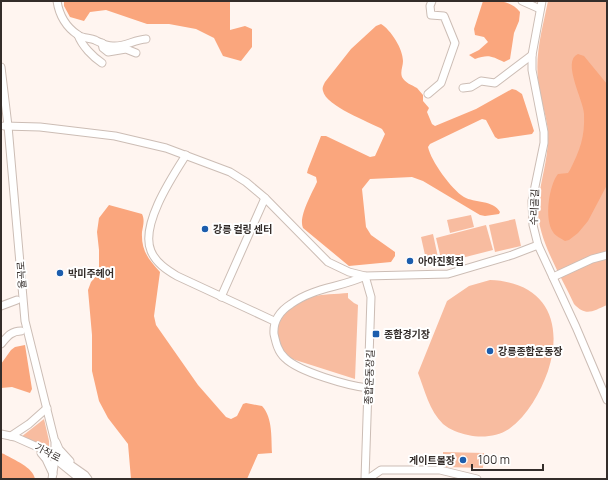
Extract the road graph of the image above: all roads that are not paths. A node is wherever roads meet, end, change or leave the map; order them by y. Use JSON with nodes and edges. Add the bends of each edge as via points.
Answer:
{"nodes":[{"id":1,"x":57,"y":1,"type":"edge"},
{"id":2,"x":432,"y":1,"type":"edge"},
{"id":3,"x":522,"y":1,"type":"edge"},
{"id":4,"x":542,"y":1,"type":"edge"},
{"id":5,"x":540,"y":9,"type":"junction"},
{"id":6,"x":78,"y":35,"type":"junction"},
{"id":7,"x":146,"y":39,"type":"dead end"},
{"id":8,"x":102,"y":43,"type":"junction"},
{"id":9,"x":136,"y":53,"type":"dead end"},
{"id":10,"x":532,"y":55,"type":"junction"},
{"id":11,"x":102,"y":63,"type":"dead end"},
{"id":12,"x":1,"y":67,"type":"edge"},
{"id":13,"x":463,"y":88,"type":"dead end"},
{"id":14,"x":428,"y":94,"type":"dead end"},
{"id":15,"x":6,"y":126,"type":"junction"},
{"id":16,"x":186,"y":155,"type":"junction"},
{"id":17,"x":265,"y":198,"type":"junction"},
{"id":18,"x":538,"y":245,"type":"junction"},
{"id":19,"x":607,"y":255,"type":"edge"},
{"id":20,"x":365,"y":276,"type":"junction"},
{"id":21,"x":553,"y":277,"type":"junction"},
{"id":22,"x":221,"y":297,"type":"junction"},
{"id":23,"x":17,"y":300,"type":"dead end"},
{"id":24,"x":1,"y":306,"type":"edge"},
{"id":25,"x":274,"y":321,"type":"junction"},
{"id":26,"x":21,"y":330,"type":"dead end"},
{"id":27,"x":1,"y":344,"type":"edge"},
{"id":28,"x":368,"y":388,"type":"junction"},
{"id":29,"x":607,"y":400,"type":"edge"},
{"id":30,"x":47,"y":408,"type":"junction"},
{"id":31,"x":5,"y":435,"type":"edge"},
{"id":32,"x":55,"y":442,"type":"junction"},
{"id":33,"x":41,"y":453,"type":"junction"},
{"id":34,"x":55,"y":457,"type":"junction"},
{"id":35,"x":53,"y":476,"type":"edge"},
{"id":36,"x":85,"y":478,"type":"edge"},
{"id":37,"x":366,"y":479,"type":"edge"},
{"id":38,"x":477,"y":479,"type":"edge"}],
"edges":[{"from":1,"to":6,"type":"street","via":[[60,15]]},
{"from":2,"to":14,"type":"street","via":[[431,15],[444,16],[455,43],[441,83]]},
{"from":3,"to":5,"type":"street"},
{"from":4,"to":5,"type":"street","name":"수리골길"},
{"from":5,"to":10,"type":"street","name":"수리골길"},
{"from":6,"to":8,"type":"street"},
{"from":6,"to":11,"type":"street","via":[[82,45]]},
{"from":7,"to":8,"type":"street","via":[[113,46]]},
{"from":8,"to":9,"type":"street","via":[[108,52],[126,50]]},
{"from":10,"to":13,"type":"street","via":[[495,83],[481,81]]},
{"from":10,"to":18,"type":"street","name":"수리골길","via":[[533,81],[544,132],[532,201],[533,225]]},
{"from":12,"to":15,"type":"street","name":"율곡로"},
{"from":15,"to":16,"type":"street","via":[[40,127],[115,136]]},
{"from":15,"to":30,"type":"street","name":"율곡로","via":[[25,316]]},
{"from":16,"to":17,"type":"street","via":[[230,172]]},
{"from":16,"to":22,"type":"street","via":[[159,201],[150,230],[151,251],[166,270]]},
{"from":17,"to":20,"type":"street","via":[[328,262]]},
{"from":17,"to":22,"type":"street"},
{"from":18,"to":20,"type":"street","via":[[448,274]]},
{"from":18,"to":21,"type":"street","name":"수리골길"},
{"from":19,"to":21,"type":"street"},
{"from":20,"to":25,"type":"street","via":[[299,298],[283,310]]},
{"from":20,"to":28,"type":"street","name":"종합운동장길","via":[[371,296]]},
{"from":21,"to":29,"type":"street","name":"수리골길"},
{"from":22,"to":25,"type":"street"},
{"from":23,"to":24,"type":"street"},
{"from":25,"to":28,"type":"street","via":[[278,348],[287,360],[310,372]]},
{"from":26,"to":27,"type":"street","via":[[10,333]]},
{"from":28,"to":37,"type":"street","name":"종합운동장길"},
{"from":30,"to":31,"type":"street","via":[[29,424]]},
{"from":30,"to":32,"type":"street","name":"율곡로"},
{"from":31,"to":33,"type":"street","name":"가작로"},
{"from":31,"to":34,"type":"street","name":"가작로","via":[[16,437]]},
{"from":32,"to":34,"type":"street","name":"율곡로"},
{"from":32,"to":36,"type":"street","via":[[67,460]]},
{"from":33,"to":34,"type":"street","name":"가작로"},
{"from":33,"to":35,"type":"street"},
{"from":34,"to":35,"type":"street","name":"율곡로"},
{"from":34,"to":36,"type":"street","name":"가작로"},
{"from":37,"to":38,"type":"street","via":[[381,470],[440,470]]}]}
